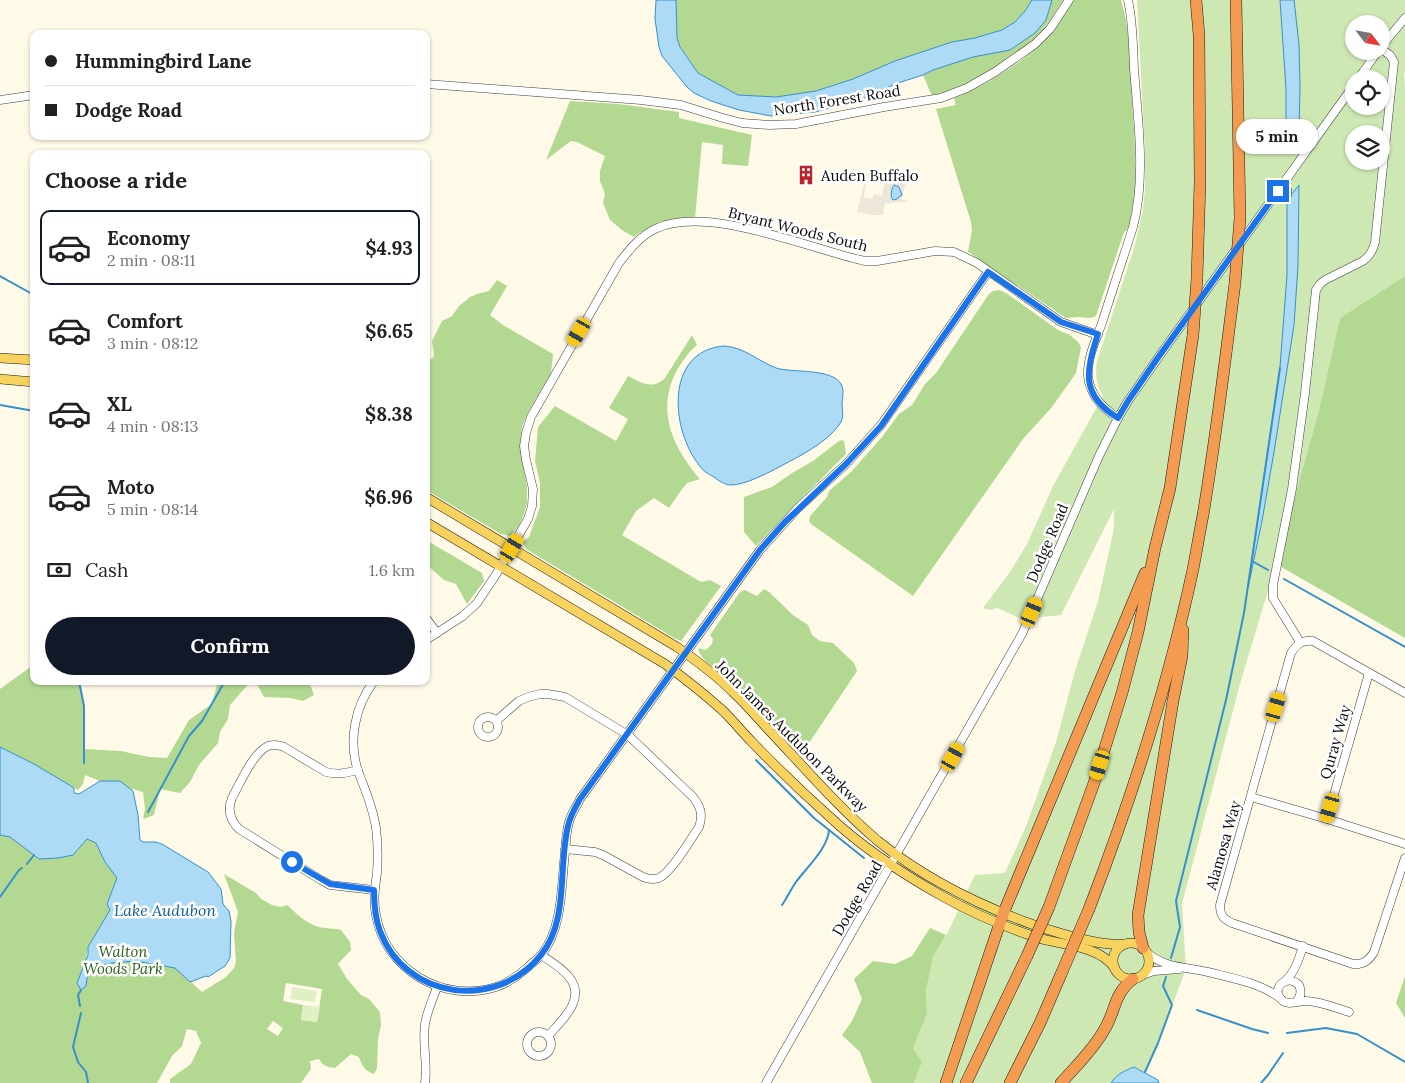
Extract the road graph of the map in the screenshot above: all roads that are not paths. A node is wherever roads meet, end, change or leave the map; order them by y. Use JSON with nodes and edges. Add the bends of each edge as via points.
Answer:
{"nodes":[{"id":1,"x":1069,"y":0,"type":"edge"},
{"id":2,"x":1128,"y":0,"type":"edge"},
{"id":3,"x":1196,"y":0,"type":"edge"},
{"id":4,"x":1236,"y":0,"type":"edge"},
{"id":5,"x":1405,"y":18,"type":"edge"},
{"id":6,"x":1390,"y":37,"type":"edge"},
{"id":7,"x":1390,"y":55,"type":"edge"},
{"id":8,"x":430,"y":84,"type":"edge"},
{"id":9,"x":30,"y":96,"type":"edge"},
{"id":10,"x":1345,"y":98,"type":"edge"},
{"id":11,"x":0,"y":100,"type":"edge"},
{"id":12,"x":988,"y":272,"type":"junction"},
{"id":13,"x":1098,"y":334,"type":"junction"},
{"id":14,"x":0,"y":358,"type":"edge"},
{"id":15,"x":30,"y":360,"type":"edge"},
{"id":16,"x":0,"y":379,"type":"edge"},
{"id":17,"x":30,"y":382,"type":"edge"},
{"id":18,"x":1118,"y":418,"type":"junction"},
{"id":19,"x":430,"y":499,"type":"edge"},
{"id":20,"x":430,"y":524,"type":"edge"},
{"id":21,"x":512,"y":548,"type":"junction"},
{"id":22,"x":1155,"y":548,"type":"junction"},
{"id":23,"x":501,"y":566,"type":"junction"},
{"id":24,"x":1183,"y":611,"type":"junction"},
{"id":25,"x":430,"y":623,"type":"edge"},
{"id":26,"x":437,"y":633,"type":"junction"},
{"id":27,"x":430,"y":637,"type":"edge"},
{"id":28,"x":1300,"y":642,"type":"junction"},
{"id":29,"x":686,"y":653,"type":"junction"},
{"id":30,"x":674,"y":670,"type":"junction"},
{"id":31,"x":1369,"y":673,"type":"junction"},
{"id":32,"x":371,"y":685,"type":"edge"},
{"id":33,"x":1405,"y":693,"type":"edge"},
{"id":34,"x":496,"y":721,"type":"dead end"},
{"id":35,"x":628,"y":735,"type":"junction"},
{"id":36,"x":358,"y":770,"type":"junction"},
{"id":37,"x":1251,"y":797,"type":"junction"},
{"id":38,"x":1327,"y":819,"type":"junction"},
{"id":39,"x":1405,"y":844,"type":"edge"},
{"id":40,"x":565,"y":849,"type":"junction"},
{"id":41,"x":897,"y":855,"type":"junction"},
{"id":42,"x":1405,"y":858,"type":"edge"},
{"id":43,"x":891,"y":866,"type":"junction"},
{"id":44,"x":374,"y":890,"type":"junction"},
{"id":45,"x":1001,"y":919,"type":"junction"},
{"id":46,"x":1126,"y":944,"type":"junction"},
{"id":47,"x":1303,"y":946,"type":"junction"},
{"id":48,"x":1145,"y":950,"type":"junction"},
{"id":49,"x":541,"y":954,"type":"junction"},
{"id":50,"x":1297,"y":965,"type":"junction"},
{"id":51,"x":1115,"y":968,"type":"junction"},
{"id":52,"x":1186,"y":969,"type":"junction"},
{"id":53,"x":1137,"y":977,"type":"junction"},
{"id":54,"x":1284,"y":982,"type":"junction"},
{"id":55,"x":1256,"y":985,"type":"junction"},
{"id":56,"x":437,"y":987,"type":"junction"},
{"id":57,"x":1300,"y":987,"type":"junction"},
{"id":58,"x":1280,"y":998,"type":"junction"},
{"id":59,"x":1296,"y":1002,"type":"junction"},
{"id":60,"x":1316,"y":1002,"type":"junction"},
{"id":61,"x":1349,"y":1012,"type":"dead end"},
{"id":62,"x":548,"y":1036,"type":"dead end"},
{"id":63,"x":425,"y":1083,"type":"edge"},
{"id":64,"x":766,"y":1083,"type":"edge"},
{"id":65,"x":946,"y":1083,"type":"edge"},
{"id":66,"x":966,"y":1083,"type":"edge"},
{"id":67,"x":1010,"y":1083,"type":"edge"},
{"id":68,"x":1061,"y":1083,"type":"edge"}],
"edges":[{"from":1,"to":8,"type":"street","name":"North Forest Road","via":[[1050,29],[1035,44],[960,92],[796,124],[742,123],[681,105],[641,100]]},
{"from":2,"to":13,"type":"street","via":[[1140,190],[1133,227]]},
{"from":3,"to":22,"type":"highway","bridge":true,"via":[[1200,172],[1193,335],[1170,488]]},
{"from":4,"to":24,"type":"highway","bridge":true,"via":[[1240,218],[1235,283],[1212,462]]},
{"from":5,"to":6,"type":"street"},
{"from":7,"to":28,"type":"street","via":[[1394,62],[1373,250],[1363,261],[1325,280],[1316,290],[1292,489],[1273,585],[1273,598]]},
{"from":9,"to":11,"type":"street"},
{"from":10,"to":18,"type":"street","name":"Dodge Road"},
{"from":12,"to":13,"type":"street","name":"Bryant Woods South","via":[[1061,322]]},
{"from":12,"to":21,"type":"street","name":"Bryant Woods South","via":[[967,257],[950,251],[865,261],[750,229],[720,224],[676,222],[647,234],[619,263],[531,417],[524,446],[533,489],[532,506]]},
{"from":12,"to":29,"type":"street","via":[[881,426],[766,542]]},
{"from":13,"to":18,"type":"street","via":[[1090,362],[1089,381],[1099,403]]},
{"from":14,"to":15,"type":"main road"},
{"from":16,"to":17,"type":"main road"},
{"from":18,"to":41,"type":"street","name":"Dodge Road","via":[[1022,634]]},
{"from":19,"to":21,"type":"main road","name":"John James Audubon Parkway"},
{"from":20,"to":23,"type":"main road","name":"John James Audubon Parkway"},
{"from":21,"to":23,"type":"street","name":"Bryant Woods South"},
{"from":21,"to":29,"type":"main road","name":"John James Audubon Parkway"},
{"from":22,"to":45,"type":"highway"},
{"from":22,"to":66,"type":"highway","bridge":true,"via":[[1138,632],[1094,783],[1049,907]]},
{"from":23,"to":26,"type":"street","name":"Bryant Woods South","via":[[477,603]]},
{"from":23,"to":30,"type":"main road","name":"John James Audubon Parkway"},
{"from":24,"to":48,"type":"highway","via":[[1182,656],[1138,915],[1138,932]]},
{"from":24,"to":67,"type":"highway","bridge":true,"via":[[1164,688],[1115,842],[1040,1023]]},
{"from":25,"to":26,"type":"street"},
{"from":26,"to":27,"type":"street","name":"Bryant Woods South"},
{"from":28,"to":31,"type":"street","via":[[1313,641]]},
{"from":28,"to":37,"type":"street","name":"Alamosa Way","via":[[1291,653]]},
{"from":29,"to":30,"type":"street"},
{"from":29,"to":41,"type":"main road","name":"John James Audubon Parkway","via":[[734,692],[842,807]]},
{"from":30,"to":35,"type":"street"},
{"from":30,"to":43,"type":"main road","name":"John James Audubon Parkway","via":[[722,710],[832,820]]},
{"from":31,"to":33,"type":"street"},
{"from":31,"to":38,"type":"street","name":"Quray Way"},
{"from":32,"to":36,"type":"street","via":[[355,721],[353,735]]},
{"from":34,"to":35,"type":"street","via":[[519,701],[548,694],[565,697]]},
{"from":35,"to":40,"type":"street","via":[[572,813]]},
{"from":35,"to":40,"type":"street","via":[[698,803],[702,814],[699,827],[667,872],[656,879],[643,878],[595,852]]},
{"from":36,"to":44,"type":"street","via":[[376,828],[378,855]]},
{"from":36,"to":44,"type":"street","via":[[333,774],[284,747],[268,746],[252,762],[232,798],[229,811],[240,829],[321,880]]},
{"from":37,"to":38,"type":"street"},
{"from":37,"to":47,"type":"street","name":"Alamosa Way","via":[[1220,904],[1222,916],[1232,923]]},
{"from":38,"to":39,"type":"street"},
{"from":40,"to":49,"type":"street","via":[[557,919]]},
{"from":41,"to":43,"type":"street","name":"Dodge Road"},
{"from":41,"to":45,"type":"main road","name":"John James Audubon Parkway"},
{"from":42,"to":47,"type":"street","name":"Alamosa Way","via":[[1370,959],[1353,964]]},
{"from":43,"to":45,"type":"main road","name":"John James Audubon Parkway","via":[[985,918]]},
{"from":43,"to":64,"type":"street","name":"Dodge Road"},
{"from":44,"to":56,"type":"street","via":[[380,932],[393,955],[414,975]]},
{"from":45,"to":46,"type":"main road","name":"John James Audubon Parkway","via":[[1104,943]]},
{"from":45,"to":51,"type":"main road","name":"John James Audubon Parkway","via":[[1038,938],[1092,951]]},
{"from":45,"to":65,"type":"highway"},
{"from":46,"to":48,"type":"main road","via":[[1138,944]]},
{"from":46,"to":51,"type":"main road","via":[[1116,951]]},
{"from":47,"to":50,"type":"street"},
{"from":48,"to":52,"type":"street","via":[[1161,962]]},
{"from":48,"to":53,"type":"main road","via":[[1149,964]]},
{"from":49,"to":56,"type":"street","via":[[517,976],[495,987],[459,991]]},
{"from":49,"to":62,"type":"street","via":[[568,975],[575,989],[571,1009]]},
{"from":50,"to":54,"type":"street"},
{"from":50,"to":57,"type":"street"},
{"from":51,"to":53,"type":"main road","via":[[1122,976]]},
{"from":52,"to":53,"type":"street","via":[[1154,971]]},
{"from":52,"to":55,"type":"street"},
{"from":53,"to":68,"type":"highway","via":[[1120,991],[1111,1017],[1098,1039]]},
{"from":54,"to":55,"type":"street"},
{"from":54,"to":57,"type":"street","via":[[1293,981]]},
{"from":54,"to":58,"type":"street","via":[[1278,989]]},
{"from":55,"to":58,"type":"street"},
{"from":56,"to":63,"type":"street","via":[[425,1025]]},
{"from":57,"to":59,"type":"street"},
{"from":57,"to":60,"type":"street"},
{"from":58,"to":59,"type":"street","via":[[1284,1002]]},
{"from":59,"to":60,"type":"street"},
{"from":60,"to":61,"type":"street"}]}
